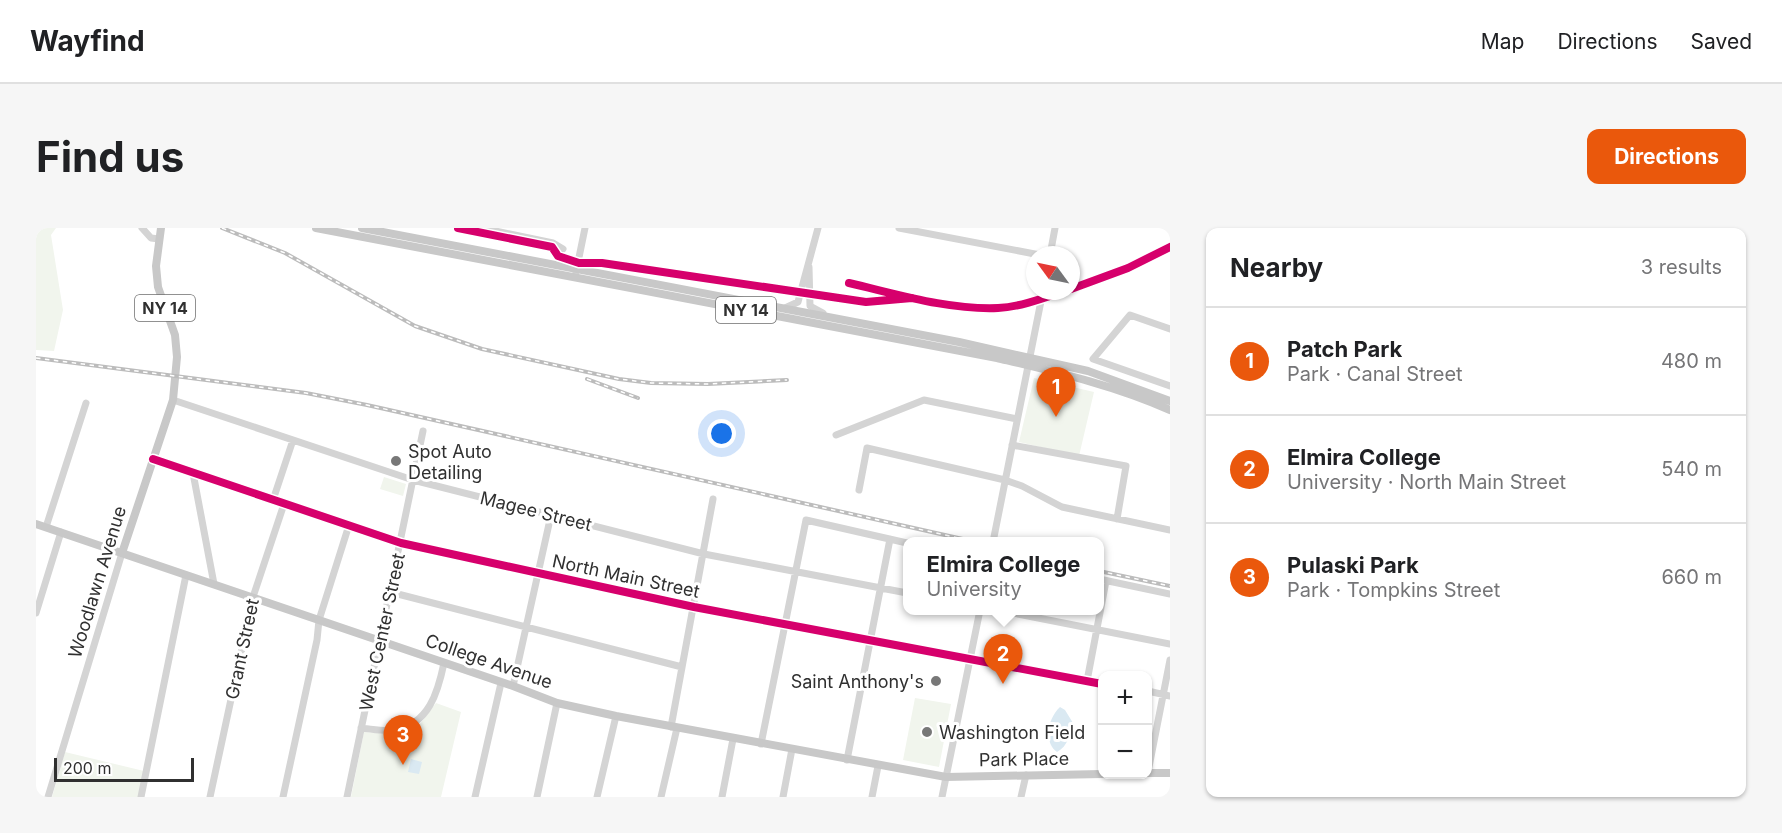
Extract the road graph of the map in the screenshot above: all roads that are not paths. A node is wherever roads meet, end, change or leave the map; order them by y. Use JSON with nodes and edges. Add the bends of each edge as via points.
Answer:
{"nodes":[{"id":1,"x":142,"y":228,"type":"edge"},
{"id":2,"x":161,"y":228,"type":"edge"},
{"id":3,"x":316,"y":228,"type":"edge"},
{"id":4,"x":362,"y":228,"type":"edge"},
{"id":5,"x":481,"y":228,"type":"edge"},
{"id":6,"x":585,"y":228,"type":"edge"},
{"id":7,"x":818,"y":228,"type":"edge"},
{"id":8,"x":898,"y":228,"type":"edge"},
{"id":9,"x":1055,"y":228,"type":"edge"},
{"id":10,"x":939,"y":232,"type":"edge"},
{"id":11,"x":159,"y":239,"type":"junction"},
{"id":12,"x":1052,"y":246,"type":"edge"},
{"id":13,"x":563,"y":249,"type":"dead end"},
{"id":14,"x":1026,"y":252,"type":"edge"},
{"id":15,"x":809,"y":264,"type":"junction"},
{"id":16,"x":576,"y":273,"type":"junction"},
{"id":17,"x":1041,"y":300,"type":"edge"},
{"id":18,"x":782,"y":308,"type":"junction"},
{"id":19,"x":834,"y":318,"type":"junction"},
{"id":20,"x":1170,"y":329,"type":"edge"},
{"id":21,"x":1029,"y":361,"type":"junction"},
{"id":22,"x":1170,"y":386,"type":"edge"},
{"id":23,"x":173,"y":400,"type":"junction"},
{"id":24,"x":1170,"y":401,"type":"edge"},
{"id":25,"x":86,"y":403,"type":"dead end"},
{"id":26,"x":1170,"y":410,"type":"edge"},
{"id":27,"x":1017,"y":419,"type":"junction"},
{"id":28,"x":423,"y":432,"type":"dead end"},
{"id":29,"x":836,"y":435,"type":"dead end"},
{"id":30,"x":293,"y":440,"type":"junction"},
{"id":31,"x":1012,"y":445,"type":"junction"},
{"id":32,"x":153,"y":459,"type":"junction"},
{"id":33,"x":193,"y":472,"type":"junction"},
{"id":34,"x":413,"y":480,"type":"junction"},
{"id":35,"x":1005,"y":480,"type":"junction"},
{"id":36,"x":859,"y":490,"type":"dead end"},
{"id":37,"x":713,"y":499,"type":"dead end"},
{"id":38,"x":273,"y":500,"type":"junction"},
{"id":39,"x":284,"y":504,"type":"junction"},
{"id":40,"x":551,"y":515,"type":"junction"},
{"id":41,"x":1117,"y":519,"type":"junction"},
{"id":42,"x":36,"y":524,"type":"edge"},
{"id":43,"x":349,"y":525,"type":"junction"},
{"id":44,"x":46,"y":527,"type":"junction"},
{"id":45,"x":1170,"y":530,"type":"edge"},
{"id":46,"x":61,"y":532,"type":"junction"},
{"id":47,"x":994,"y":537,"type":"edge"},
{"id":48,"x":890,"y":538,"type":"junction"},
{"id":49,"x":903,"y":542,"type":"edge"},
{"id":50,"x":401,"y":543,"type":"junction"},
{"id":51,"x":122,"y":553,"type":"junction"},
{"id":52,"x":704,"y":554,"type":"junction"},
{"id":53,"x":538,"y":572,"type":"junction"},
{"id":54,"x":795,"y":572,"type":"junction"},
{"id":55,"x":186,"y":575,"type":"junction"},
{"id":56,"x":1104,"y":580,"type":"edge"},
{"id":57,"x":214,"y":585,"type":"junction"},
{"id":58,"x":880,"y":588,"type":"junction"},
{"id":59,"x":390,"y":592,"type":"junction"},
{"id":60,"x":903,"y":592,"type":"edge"},
{"id":61,"x":1170,"y":594,"type":"edge"},
{"id":62,"x":253,"y":597,"type":"junction"},
{"id":63,"x":694,"y":607,"type":"junction"},
{"id":64,"x":36,"y":613,"type":"edge"},
{"id":65,"x":979,"y":615,"type":"edge"},
{"id":66,"x":1022,"y":615,"type":"edge"},
{"id":67,"x":1098,"y":615,"type":"edge"},
{"id":68,"x":319,"y":620,"type":"junction"},
{"id":69,"x":785,"y":624,"type":"junction"},
{"id":70,"x":526,"y":626,"type":"junction"},
{"id":71,"x":1096,"y":630,"type":"junction"},
{"id":72,"x":870,"y":640,"type":"junction"},
{"id":73,"x":380,"y":641,"type":"junction"},
{"id":74,"x":1170,"y":644,"type":"edge"},
{"id":75,"x":969,"y":658,"type":"junction"},
{"id":76,"x":1170,"y":660,"type":"edge"},
{"id":77,"x":444,"y":663,"type":"junction"},
{"id":78,"x":682,"y":667,"type":"junction"},
{"id":79,"x":1087,"y":681,"type":"junction"},
{"id":80,"x":501,"y":683,"type":"junction"},
{"id":81,"x":1098,"y":683,"type":"edge"},
{"id":82,"x":513,"y":686,"type":"junction"},
{"id":83,"x":1166,"y":695,"type":"edge"},
{"id":84,"x":557,"y":703,"type":"junction"},
{"id":85,"x":616,"y":716,"type":"junction"},
{"id":86,"x":674,"y":727,"type":"junction"},
{"id":87,"x":362,"y":728,"type":"junction"},
{"id":88,"x":733,"y":738,"type":"junction"},
{"id":89,"x":761,"y":744,"type":"junction"},
{"id":90,"x":792,"y":749,"type":"junction"},
{"id":91,"x":1152,"y":756,"type":"edge"},
{"id":92,"x":847,"y":760,"type":"junction"},
{"id":93,"x":878,"y":766,"type":"junction"},
{"id":94,"x":1152,"y":773,"type":"edge"},
{"id":95,"x":1170,"y":773,"type":"edge"},
{"id":96,"x":1098,"y":774,"type":"edge"},
{"id":97,"x":1026,"y":775,"type":"junction"},
{"id":98,"x":946,"y":777,"type":"junction"},
{"id":99,"x":48,"y":797,"type":"edge"},
{"id":100,"x":141,"y":797,"type":"edge"},
{"id":101,"x":210,"y":797,"type":"edge"},
{"id":102,"x":284,"y":797,"type":"edge"},
{"id":103,"x":347,"y":797,"type":"edge"},
{"id":104,"x":475,"y":797,"type":"edge"},
{"id":105,"x":537,"y":797,"type":"edge"},
{"id":106,"x":597,"y":797,"type":"edge"},
{"id":107,"x":661,"y":797,"type":"edge"},
{"id":108,"x":722,"y":797,"type":"edge"},
{"id":109,"x":783,"y":797,"type":"edge"},
{"id":110,"x":872,"y":797,"type":"edge"},
{"id":111,"x":942,"y":797,"type":"edge"},
{"id":112,"x":1021,"y":797,"type":"edge"}],
"edges":[{"from":1,"to":11,"type":"street"},
{"from":2,"to":11,"type":"main road","number":"NY 14"},
{"from":3,"to":16,"type":"main road","number":"NY 14"},
{"from":4,"to":16,"type":"main road","number":"NY 14"},
{"from":5,"to":13,"type":"street","via":[[553,243]]},
{"from":6,"to":16,"type":"street"},
{"from":7,"to":15,"type":"street"},
{"from":8,"to":10,"type":"street"},
{"from":9,"to":12,"type":"street"},
{"from":10,"to":14,"type":"street"},
{"from":11,"to":23,"type":"main road","name":"Woodlawn Avenue","number":"NY 14","via":[[158,287],[175,335]]},
{"from":15,"to":18,"type":"street","via":[[798,302]]},
{"from":15,"to":19,"type":"street","via":[[810,306]]},
{"from":16,"to":18,"type":"main road","number":"NY 14"},
{"from":16,"to":21,"type":"main road","number":"NY 14"},
{"from":17,"to":21,"type":"street"},
{"from":18,"to":19,"type":"main road","number":"NY 14"},
{"from":19,"to":21,"type":"main road","number":"NY 14"},
{"from":20,"to":22,"type":"street","via":[[1130,315],[1093,359]]},
{"from":21,"to":24,"type":"main road","number":"NY 14","via":[[1089,371]]},
{"from":21,"to":26,"type":"main road","number":"NY 14"},
{"from":21,"to":27,"type":"street"},
{"from":23,"to":30,"type":"street","name":"Magee Street"},
{"from":23,"to":32,"type":"main road","name":"Woodlawn Avenue","number":"NY 14"},
{"from":25,"to":44,"type":"street"},
{"from":27,"to":29,"type":"street","via":[[924,400]]},
{"from":27,"to":31,"type":"street"},
{"from":28,"to":34,"type":"street","name":"West Center Street"},
{"from":30,"to":34,"type":"street","name":"Magee Street"},
{"from":30,"to":38,"type":"street"},
{"from":31,"to":35,"type":"street"},
{"from":31,"to":41,"type":"street","via":[[1126,466]]},
{"from":32,"to":33,"type":"street","name":"North Main Street"},
{"from":32,"to":51,"type":"main road","name":"Woodlawn Avenue","number":"NY 14"},
{"from":33,"to":38,"type":"street","name":"North Main Street"},
{"from":33,"to":57,"type":"street"},
{"from":34,"to":40,"type":"street","name":"Magee Street"},
{"from":34,"to":50,"type":"street","name":"West Center Street"},
{"from":35,"to":36,"type":"street","via":[[867,448]]},
{"from":35,"to":41,"type":"street","via":[[1062,507]]},
{"from":35,"to":47,"type":"street"},
{"from":37,"to":52,"type":"street"},
{"from":38,"to":39,"type":"street","name":"North Main Street"},
{"from":39,"to":43,"type":"street","name":"North Main Street"},
{"from":39,"to":62,"type":"street","name":"Grant Street"},
{"from":40,"to":52,"type":"street","name":"Magee Street"},
{"from":40,"to":53,"type":"street"},
{"from":41,"to":45,"type":"street"},
{"from":42,"to":44,"type":"main road","name":"College Avenue"},
{"from":43,"to":50,"type":"street","name":"North Main Street"},
{"from":43,"to":68,"type":"street"},
{"from":44,"to":46,"type":"main road","name":"College Avenue"},
{"from":46,"to":51,"type":"main road","name":"College Avenue"},
{"from":46,"to":64,"type":"street"},
{"from":48,"to":49,"type":"street"},
{"from":48,"to":54,"type":"street","via":[[806,520]]},
{"from":48,"to":58,"type":"street"},
{"from":50,"to":53,"type":"street","name":"North Main Street"},
{"from":50,"to":59,"type":"street","name":"West Center Street"},
{"from":51,"to":55,"type":"main road","name":"College Avenue"},
{"from":51,"to":99,"type":"street","name":"Woodlawn Avenue"},
{"from":52,"to":54,"type":"street","name":"Magee Street"},
{"from":52,"to":63,"type":"street"},
{"from":53,"to":63,"type":"street","name":"North Main Street"},
{"from":53,"to":70,"type":"street"},
{"from":54,"to":58,"type":"street","name":"Magee Street"},
{"from":54,"to":69,"type":"street"},
{"from":55,"to":57,"type":"main road","name":"College Avenue"},
{"from":55,"to":100,"type":"street"},
{"from":56,"to":61,"type":"street"},
{"from":57,"to":62,"type":"main road","name":"College Avenue"},
{"from":58,"to":60,"type":"street","name":"Magee Street"},
{"from":58,"to":72,"type":"street"},
{"from":59,"to":70,"type":"street"},
{"from":59,"to":73,"type":"street","name":"West Center Street"},
{"from":62,"to":68,"type":"main road","name":"College Avenue"},
{"from":62,"to":101,"type":"street","name":"Grant Street"},
{"from":63,"to":69,"type":"street","name":"North Main Street"},
{"from":63,"to":78,"type":"street"},
{"from":65,"to":75,"type":"street"},
{"from":66,"to":71,"type":"street"},
{"from":67,"to":71,"type":"street"},
{"from":68,"to":73,"type":"main road","name":"College Avenue"},
{"from":68,"to":102,"type":"street"},
{"from":69,"to":72,"type":"street","name":"North Main Street"},
{"from":69,"to":89,"type":"street"},
{"from":70,"to":78,"type":"street"},
{"from":70,"to":82,"type":"street"},
{"from":71,"to":74,"type":"street"},
{"from":71,"to":79,"type":"street"},
{"from":72,"to":75,"type":"street","name":"North Main Street"},
{"from":72,"to":92,"type":"street"},
{"from":73,"to":77,"type":"main road","name":"College Avenue"},
{"from":73,"to":87,"type":"street","name":"West Center Street"},
{"from":75,"to":79,"type":"street","name":"North Main Street"},
{"from":75,"to":98,"type":"street"},
{"from":76,"to":83,"type":"street"},
{"from":77,"to":80,"type":"main road","name":"College Avenue"},
{"from":77,"to":87,"type":"street","via":[[435,700],[421,718],[394,730]]},
{"from":78,"to":86,"type":"street"},
{"from":79,"to":81,"type":"street","name":"North Main Street"},
{"from":80,"to":82,"type":"main road","name":"College Avenue"},
{"from":80,"to":104,"type":"street"},
{"from":82,"to":84,"type":"main road","name":"College Avenue"},
{"from":83,"to":91,"type":"street"},
{"from":84,"to":85,"type":"main road","name":"College Avenue"},
{"from":84,"to":105,"type":"street"},
{"from":85,"to":86,"type":"main road","name":"College Avenue"},
{"from":85,"to":106,"type":"street"},
{"from":86,"to":88,"type":"main road","name":"College Avenue"},
{"from":86,"to":107,"type":"street"},
{"from":87,"to":103,"type":"street","name":"West Center Street"},
{"from":88,"to":89,"type":"main road","name":"College Avenue"},
{"from":88,"to":108,"type":"street"},
{"from":89,"to":90,"type":"main road","name":"College Avenue"},
{"from":90,"to":92,"type":"main road","name":"College Avenue"},
{"from":90,"to":109,"type":"street"},
{"from":92,"to":93,"type":"main road","name":"College Avenue"},
{"from":93,"to":98,"type":"main road","name":"College Avenue"},
{"from":93,"to":110,"type":"street"},
{"from":94,"to":95,"type":"main road"},
{"from":96,"to":97,"type":"main road","name":"Park Place"},
{"from":97,"to":98,"type":"main road","name":"Park Place"},
{"from":97,"to":112,"type":"street"},
{"from":98,"to":111,"type":"street"}]}
